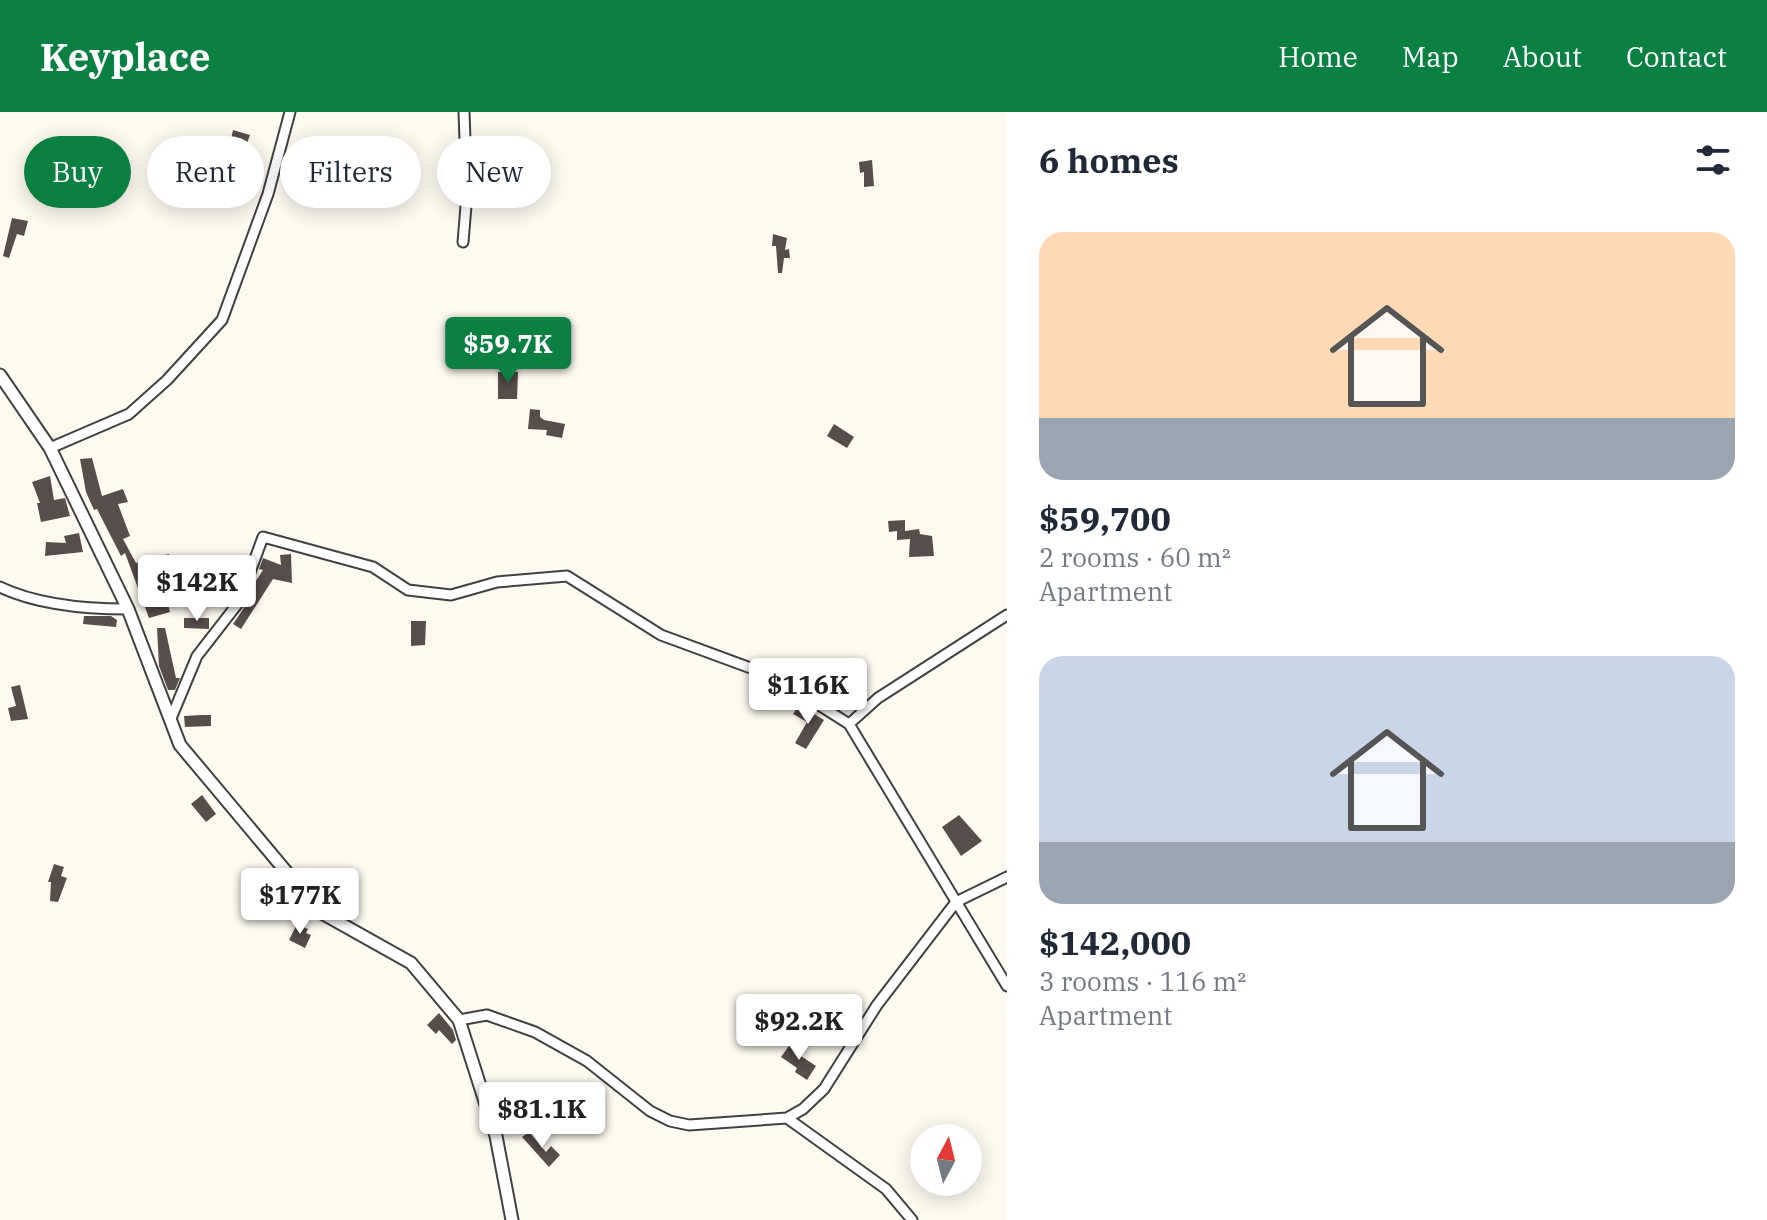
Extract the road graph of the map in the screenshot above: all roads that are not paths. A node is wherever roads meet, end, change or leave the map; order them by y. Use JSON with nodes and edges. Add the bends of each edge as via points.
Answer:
{"nodes":[{"id":1,"x":290,"y":112,"type":"edge"},
{"id":2,"x":464,"y":112,"type":"edge"},
{"id":3,"x":463,"y":242,"type":"dead end"},
{"id":4,"x":0,"y":375,"type":"edge"},
{"id":5,"x":50,"y":448,"type":"junction"},
{"id":6,"x":0,"y":587,"type":"edge"},
{"id":7,"x":128,"y":609,"type":"junction"},
{"id":8,"x":1007,"y":615,"type":"edge"},
{"id":9,"x":172,"y":716,"type":"junction"},
{"id":10,"x":849,"y":724,"type":"junction"},
{"id":11,"x":1007,"y":877,"type":"edge"},
{"id":12,"x":956,"y":902,"type":"junction"},
{"id":13,"x":1007,"y":986,"type":"edge"},
{"id":14,"x":459,"y":1020,"type":"junction"},
{"id":15,"x":787,"y":1118,"type":"junction"},
{"id":16,"x":512,"y":1220,"type":"edge"},
{"id":17,"x":912,"y":1220,"type":"edge"}],
"edges":[{"from":1,"to":5,"type":"street","via":[[268,194],[222,320],[129,414]]},
{"from":2,"to":3,"type":"street"},
{"from":4,"to":5,"type":"street"},
{"from":5,"to":7,"type":"street"},
{"from":6,"to":7,"type":"street","via":[[21,597]]},
{"from":7,"to":9,"type":"street"},
{"from":8,"to":10,"type":"street","via":[[878,698]]},
{"from":9,"to":10,"type":"street","via":[[197,656],[239,602],[263,537],[373,567],[408,590],[451,595],[497,582],[567,576],[661,635],[775,677]]},
{"from":9,"to":14,"type":"street","via":[[180,745],[320,912],[411,963]]},
{"from":10,"to":12,"type":"street"},
{"from":11,"to":12,"type":"street"},
{"from":12,"to":13,"type":"street"},
{"from":12,"to":15,"type":"street","via":[[877,1005],[824,1089]]},
{"from":14,"to":15,"type":"street","via":[[487,1015],[535,1032],[587,1061],[670,1121],[689,1125]]},
{"from":14,"to":16,"type":"street","via":[[496,1136]]},
{"from":15,"to":17,"type":"street","via":[[886,1189]]}]}
